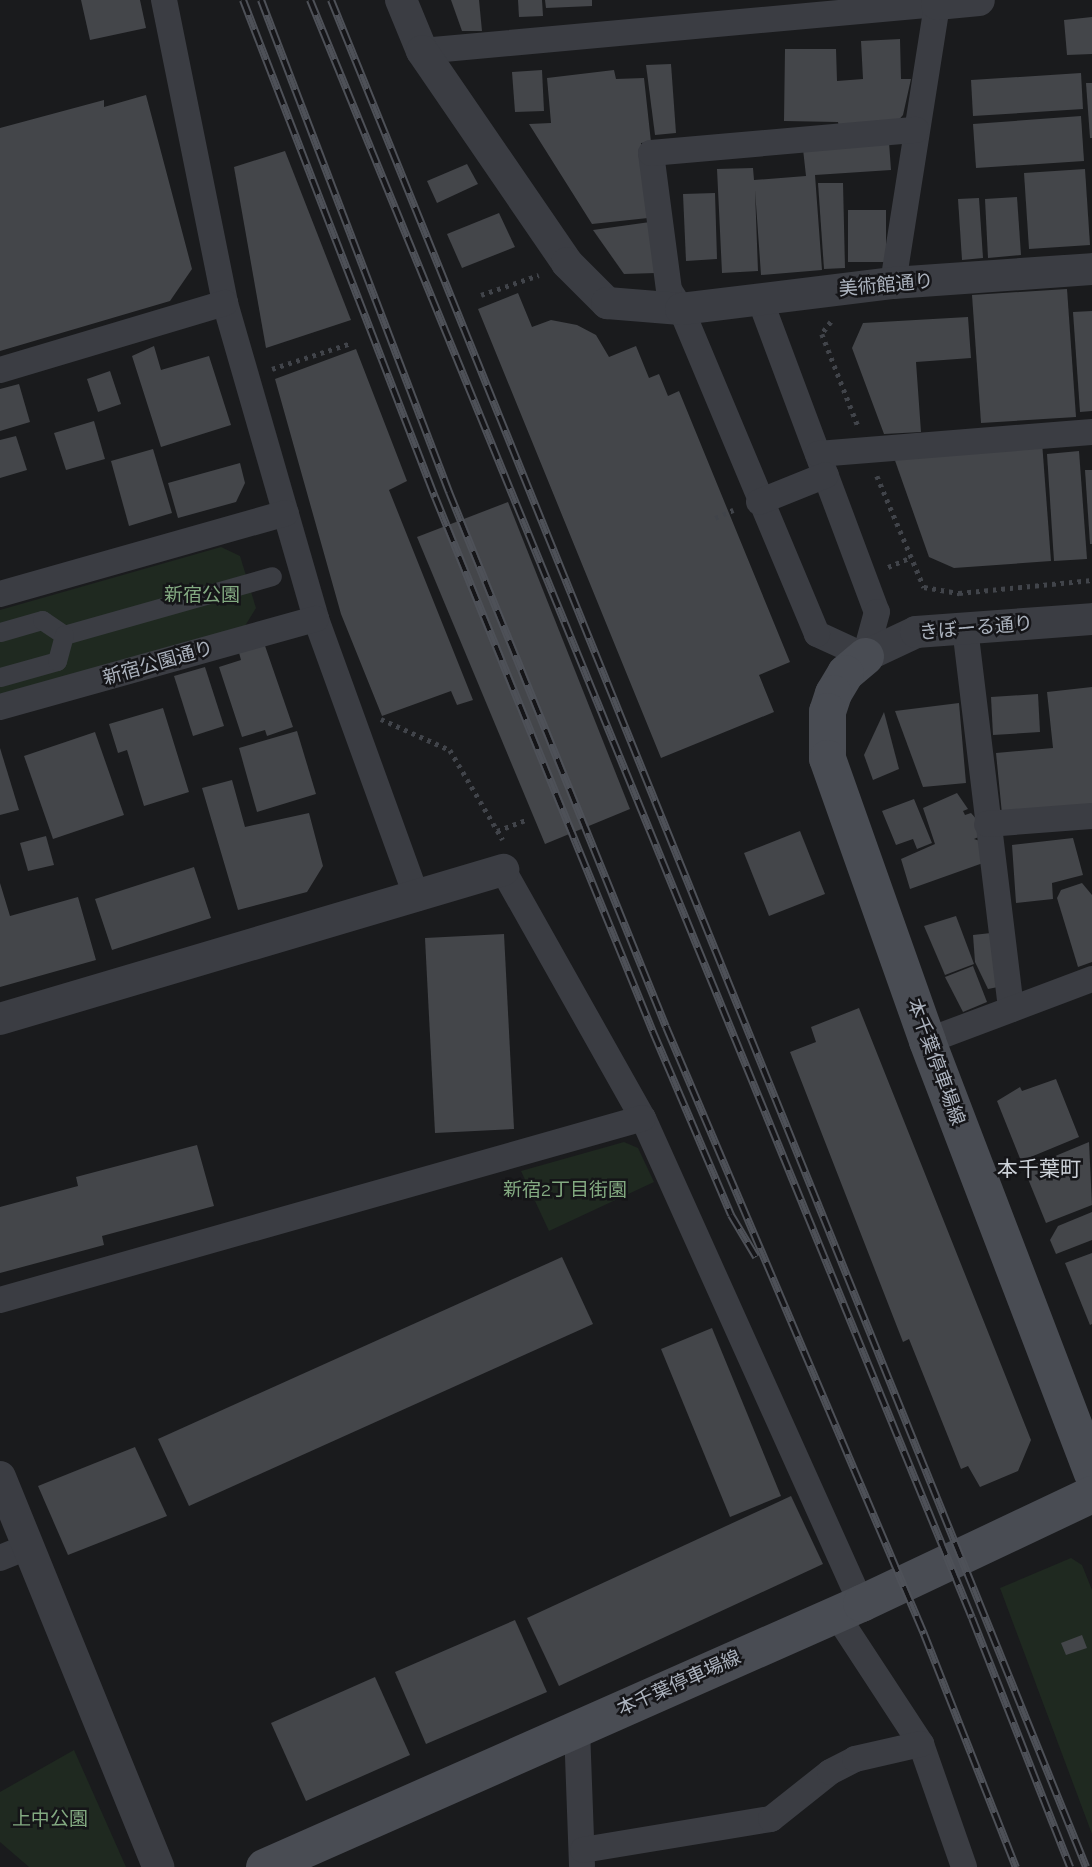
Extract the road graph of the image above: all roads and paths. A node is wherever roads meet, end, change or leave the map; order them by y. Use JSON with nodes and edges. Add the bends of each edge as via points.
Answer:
{"nodes":[{"id":1,"x":164,"y":0,"type":"edge"},
{"id":2,"x":401,"y":0,"type":"edge"},
{"id":3,"x":979,"y":0,"type":"edge"},
{"id":4,"x":938,"y":2,"type":"edge"},
{"id":5,"x":422,"y":51,"type":"junction"},
{"id":6,"x":916,"y":130,"type":"junction"},
{"id":7,"x":1092,"y":269,"type":"edge"},
{"id":8,"x":543,"y":274,"type":"dead end"},
{"id":9,"x":893,"y":283,"type":"junction"},
{"id":10,"x":481,"y":295,"type":"dead end"},
{"id":11,"x":759,"y":297,"type":"junction"},
{"id":12,"x":225,"y":303,"type":"junction"},
{"id":13,"x":681,"y":309,"type":"junction"},
{"id":14,"x":822,"y":334,"type":"dead end"},
{"id":15,"x":351,"y":343,"type":"dead end"},
{"id":16,"x":0,"y":370,"type":"edge"},
{"id":17,"x":250,"y":377,"type":"junction"},
{"id":18,"x":1092,"y":432,"type":"edge"},
{"id":19,"x":867,"y":450,"type":"junction"},
{"id":20,"x":822,"y":464,"type":"junction"},
{"id":21,"x":760,"y":502,"type":"junction"},
{"id":22,"x":733,"y":510,"type":"dead end"},
{"id":23,"x":286,"y":513,"type":"junction"},
{"id":24,"x":715,"y":518,"type":"dead end"},
{"id":25,"x":272,"y":576,"type":"dead end"},
{"id":26,"x":1092,"y":580,"type":"edge"},
{"id":27,"x":0,"y":594,"type":"edge"},
{"id":28,"x":316,"y":619,"type":"junction"},
{"id":29,"x":1092,"y":619,"type":"edge"},
{"id":30,"x":965,"y":628,"type":"junction"},
{"id":31,"x":0,"y":632,"type":"edge"},
{"id":32,"x":64,"y":635,"type":"junction"},
{"id":33,"x":865,"y":656,"type":"junction"},
{"id":34,"x":0,"y":677,"type":"edge"},
{"id":35,"x":0,"y":707,"type":"edge"},
{"id":36,"x":373,"y":715,"type":"dead end"},
{"id":37,"x":1092,"y":816,"type":"edge"},
{"id":38,"x":525,"y":820,"type":"dead end"},
{"id":39,"x":987,"y":824,"type":"junction"},
{"id":40,"x":498,"y":831,"type":"junction"},
{"id":41,"x":506,"y":861,"type":"junction"},
{"id":42,"x":418,"y":898,"type":"junction"},
{"id":43,"x":1092,"y":979,"type":"edge"},
{"id":44,"x":1011,"y":1009,"type":"junction"},
{"id":45,"x":0,"y":1019,"type":"edge"},
{"id":46,"x":927,"y":1041,"type":"junction"},
{"id":47,"x":643,"y":1118,"type":"junction"},
{"id":48,"x":0,"y":1300,"type":"edge"},
{"id":49,"x":1092,"y":1472,"type":"edge"},
{"id":50,"x":0,"y":1476,"type":"edge"},
{"id":51,"x":1092,"y":1494,"type":"edge"},
{"id":52,"x":30,"y":1546,"type":"junction"},
{"id":53,"x":0,"y":1558,"type":"edge"},
{"id":54,"x":849,"y":1608,"type":"junction"},
{"id":55,"x":577,"y":1729,"type":"junction"},
{"id":56,"x":921,"y":1744,"type":"junction"},
{"id":57,"x":582,"y":1858,"type":"edge"},
{"id":58,"x":959,"y":1863,"type":"edge"},
{"id":59,"x":158,"y":1867,"type":"edge"},
{"id":60,"x":264,"y":1867,"type":"edge"}],
"edges":[{"from":1,"to":12,"type":"street"},
{"from":2,"to":5,"type":"street","name":"美術館通り"},
{"from":3,"to":4,"type":"street"},
{"from":4,"to":5,"type":"street"},
{"from":4,"to":6,"type":"street"},
{"from":5,"to":13,"type":"street","name":"美術館通り","via":[[568,263],[607,303]]},
{"from":6,"to":9,"type":"street"},
{"from":6,"to":13,"type":"street","via":[[651,153],[669,290]]},
{"from":7,"to":9,"type":"street","name":"美術館通り"},
{"from":8,"to":10,"type":"path"},
{"from":9,"to":11,"type":"street","name":"美術館通り"},
{"from":11,"to":13,"type":"street","name":"美術館通り"},
{"from":11,"to":20,"type":"street"},
{"from":12,"to":16,"type":"street"},
{"from":12,"to":17,"type":"street"},
{"from":13,"to":21,"type":"street"},
{"from":14,"to":19,"type":"path"},
{"from":15,"to":17,"type":"path"},
{"from":17,"to":23,"type":"street"},
{"from":18,"to":19,"type":"street"},
{"from":19,"to":20,"type":"street"},
{"from":19,"to":26,"type":"path","via":[[924,587],[959,593]]},
{"from":20,"to":21,"type":"street"},
{"from":20,"to":33,"type":"street","via":[[877,612]]},
{"from":21,"to":33,"type":"street","via":[[817,634]]},
{"from":22,"to":24,"type":"path"},
{"from":23,"to":27,"type":"street"},
{"from":23,"to":28,"type":"street"},
{"from":25,"to":32,"type":"street"},
{"from":28,"to":35,"type":"street","name":"新宿公園通り"},
{"from":28,"to":42,"type":"street"},
{"from":29,"to":30,"type":"street","name":"きぼーる通り"},
{"from":30,"to":33,"type":"street","name":"きぼーる通り","via":[[916,632]]},
{"from":30,"to":39,"type":"street"},
{"from":31,"to":32,"type":"street","via":[[41,620]]},
{"from":32,"to":34,"type":"street","via":[[57,661]]},
{"from":33,"to":46,"type":"main road","name":"本千葉停車場線","via":[[845,673],[833,693],[827,711],[827,758]]},
{"from":36,"to":40,"type":"path","via":[[450,750]]},
{"from":37,"to":39,"type":"street"},
{"from":38,"to":40,"type":"path"},
{"from":39,"to":44,"type":"street"},
{"from":40,"to":41,"type":"path"},
{"from":41,"to":42,"type":"street"},
{"from":41,"to":47,"type":"street"},
{"from":42,"to":45,"type":"street"},
{"from":43,"to":44,"type":"street"},
{"from":44,"to":46,"type":"street"},
{"from":46,"to":49,"type":"main road","name":"本千葉停車場線"},
{"from":47,"to":48,"type":"street"},
{"from":47,"to":54,"type":"street"},
{"from":50,"to":52,"type":"street"},
{"from":51,"to":54,"type":"main road","name":"本千葉停車場線"},
{"from":52,"to":53,"type":"street"},
{"from":52,"to":59,"type":"street"},
{"from":54,"to":55,"type":"main road","name":"本千葉停車場線"},
{"from":54,"to":56,"type":"street"},
{"from":55,"to":57,"type":"street"},
{"from":55,"to":60,"type":"main road","name":"本千葉停車場線"},
{"from":56,"to":57,"type":"street","via":[[855,1759],[830,1772],[771,1819]]},
{"from":56,"to":58,"type":"street"}]}
